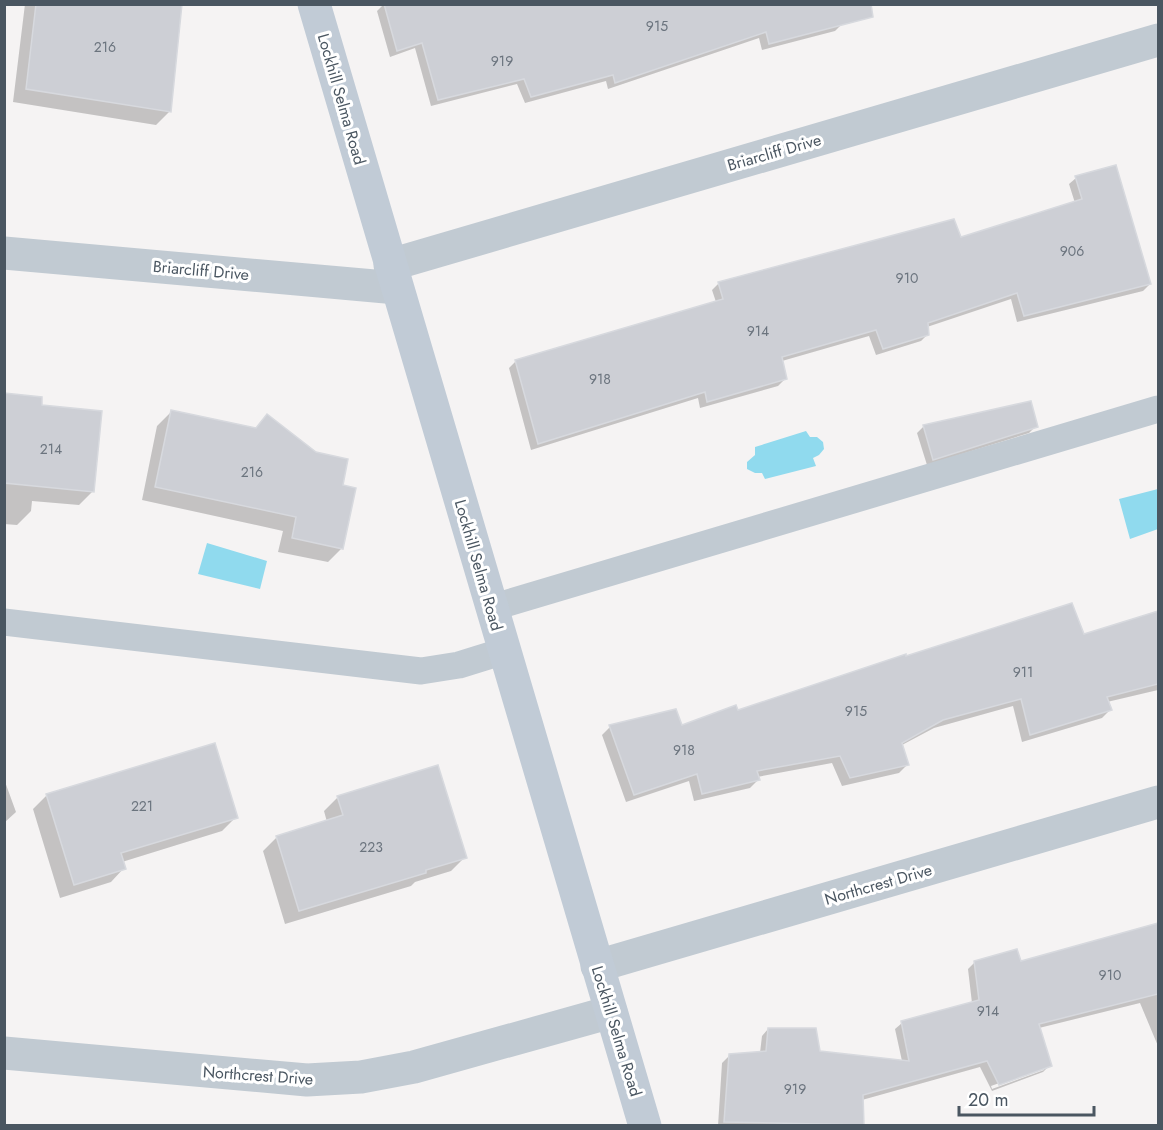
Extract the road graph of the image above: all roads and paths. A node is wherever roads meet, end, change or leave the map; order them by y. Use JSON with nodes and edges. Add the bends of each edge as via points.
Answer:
{"nodes":[{"id":1,"x":314,"y":4,"type":"edge"},
{"id":2,"x":1158,"y":40,"type":"edge"},
{"id":3,"x":4,"y":253,"type":"edge"},
{"id":4,"x":394,"y":276,"type":"junction"},
{"id":5,"x":1158,"y":409,"type":"edge"},
{"id":6,"x":491,"y":608,"type":"junction"},
{"id":7,"x":4,"y":622,"type":"edge"},
{"id":8,"x":504,"y":651,"type":"junction"},
{"id":9,"x":1158,"y":802,"type":"edge"},
{"id":10,"x":597,"y":966,"type":"junction"},
{"id":11,"x":611,"y":1012,"type":"junction"},
{"id":12,"x":4,"y":1053,"type":"edge"},
{"id":13,"x":645,"y":1125,"type":"edge"}],
"edges":[{"from":1,"to":4,"type":"main road","name":"Lockhill Selma Road"},
{"from":2,"to":4,"type":"street","name":"Briarcliff Drive"},
{"from":3,"to":4,"type":"street","name":"Briarcliff Drive"},
{"from":4,"to":6,"type":"main road","name":"Lockhill Selma Road"},
{"from":5,"to":6,"type":"lane"},
{"from":6,"to":8,"type":"main road","name":"Lockhill Selma Road"},
{"from":7,"to":8,"type":"lane","via":[[421,671],[459,665]]},
{"from":8,"to":10,"type":"main road","name":"Lockhill Selma Road"},
{"from":9,"to":10,"type":"street","name":"Northcrest Drive"},
{"from":10,"to":11,"type":"main road","name":"Lockhill Selma Road"},
{"from":11,"to":12,"type":"street","name":"Northcrest Drive","via":[[414,1067],[361,1077],[307,1080]]},
{"from":11,"to":13,"type":"main road","name":"Lockhill Selma Road"}]}
